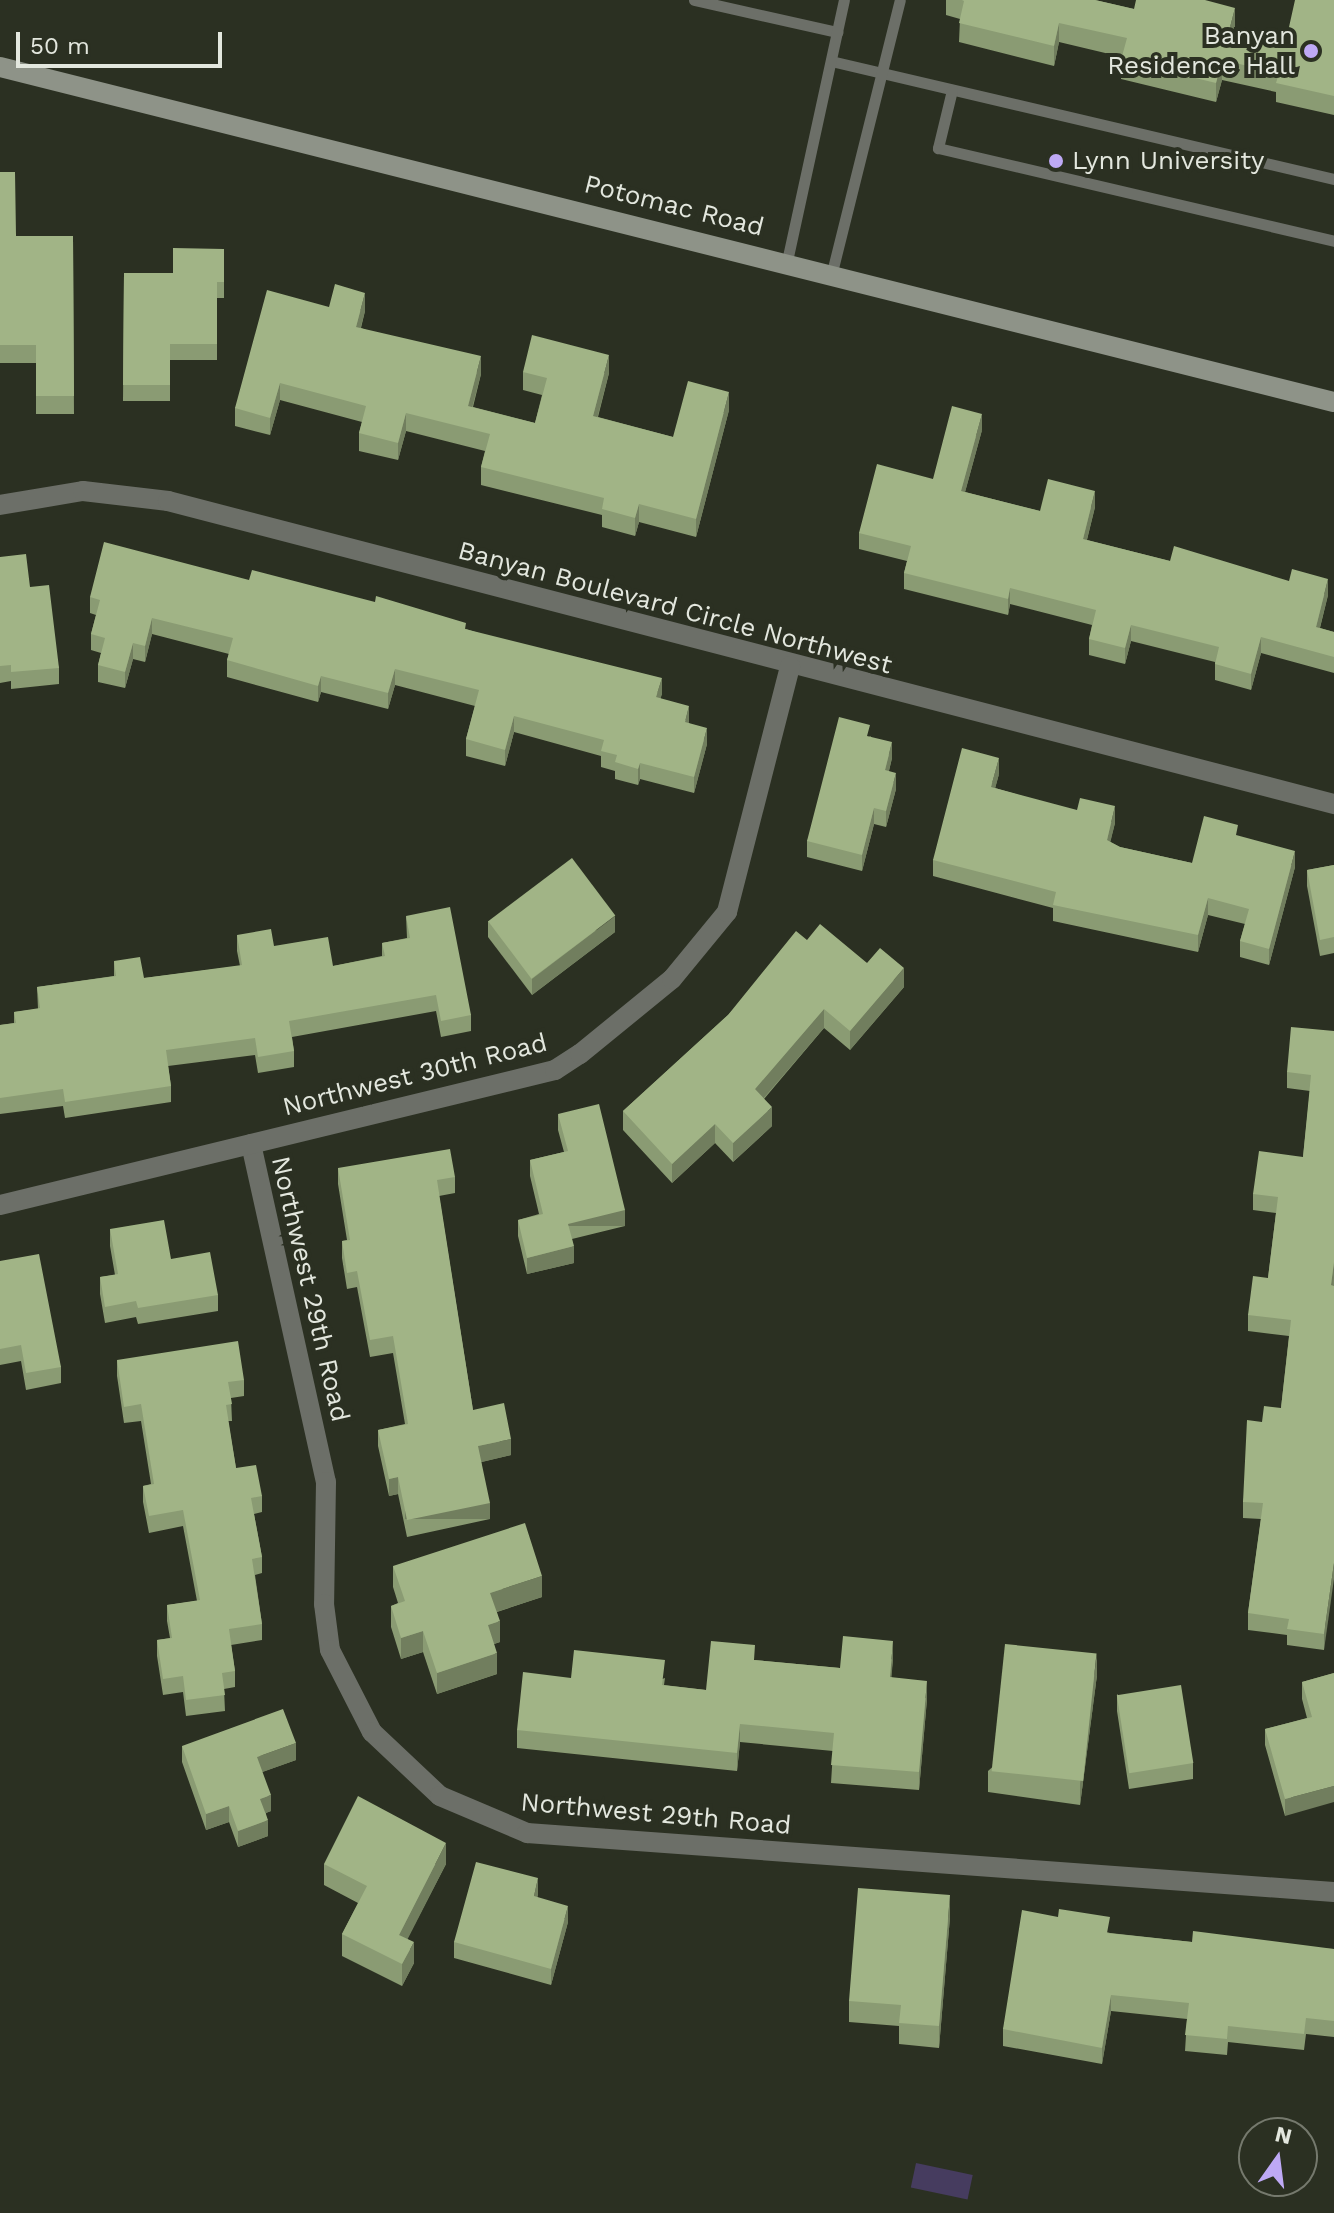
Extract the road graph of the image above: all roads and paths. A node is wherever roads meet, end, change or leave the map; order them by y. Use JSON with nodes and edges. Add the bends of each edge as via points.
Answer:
{"nodes":[{"id":1,"x":694,"y":0,"type":"edge"},
{"id":2,"x":844,"y":0,"type":"edge"},
{"id":3,"x":900,"y":0,"type":"edge"},
{"id":4,"x":837,"y":32,"type":"junction"},
{"id":5,"x":831,"y":61,"type":"junction"},
{"id":6,"x":0,"y":67,"type":"edge"},
{"id":7,"x":881,"y":72,"type":"junction"},
{"id":8,"x":952,"y":90,"type":"junction"},
{"id":9,"x":1334,"y":179,"type":"edge"},
{"id":10,"x":1334,"y":241,"type":"edge"},
{"id":11,"x":787,"y":261,"type":"junction"},
{"id":12,"x":832,"y":272,"type":"junction"},
{"id":13,"x":1334,"y":402,"type":"edge"},
{"id":14,"x":0,"y":505,"type":"edge"},
{"id":15,"x":790,"y":666,"type":"junction"},
{"id":16,"x":1334,"y":804,"type":"edge"},
{"id":17,"x":251,"y":1144,"type":"junction"},
{"id":18,"x":0,"y":1205,"type":"edge"},
{"id":19,"x":1334,"y":1892,"type":"edge"}],
"edges":[{"from":1,"to":4,"type":"lane"},
{"from":2,"to":4,"type":"lane"},
{"from":3,"to":7,"type":"lane"},
{"from":4,"to":5,"type":"lane"},
{"from":5,"to":7,"type":"lane"},
{"from":5,"to":11,"type":"lane"},
{"from":6,"to":11,"type":"street","name":"Potomac Road"},
{"from":7,"to":8,"type":"lane"},
{"from":7,"to":12,"type":"lane"},
{"from":8,"to":9,"type":"lane"},
{"from":8,"to":10,"type":"lane","via":[[938,148]]},
{"from":11,"to":12,"type":"street","name":"Potomac Road"},
{"from":12,"to":13,"type":"street","name":"Potomac Road"},
{"from":14,"to":15,"type":"street","name":"Banyan Boulevard Circle Northwest","via":[[83,491],[168,501]]},
{"from":15,"to":16,"type":"street","name":"Banyan Boulevard Circle Northwest"},
{"from":15,"to":17,"type":"street","name":"Northwest 30th Road","via":[[727,912],[672,979],[628,1019],[555,1070]]},
{"from":17,"to":18,"type":"street","name":"Northwest 30th Road"},
{"from":17,"to":19,"type":"street","name":"Northwest 29th Road","via":[[326,1482],[324,1604],[330,1650],[372,1732],[440,1796],[527,1833]]}]}
